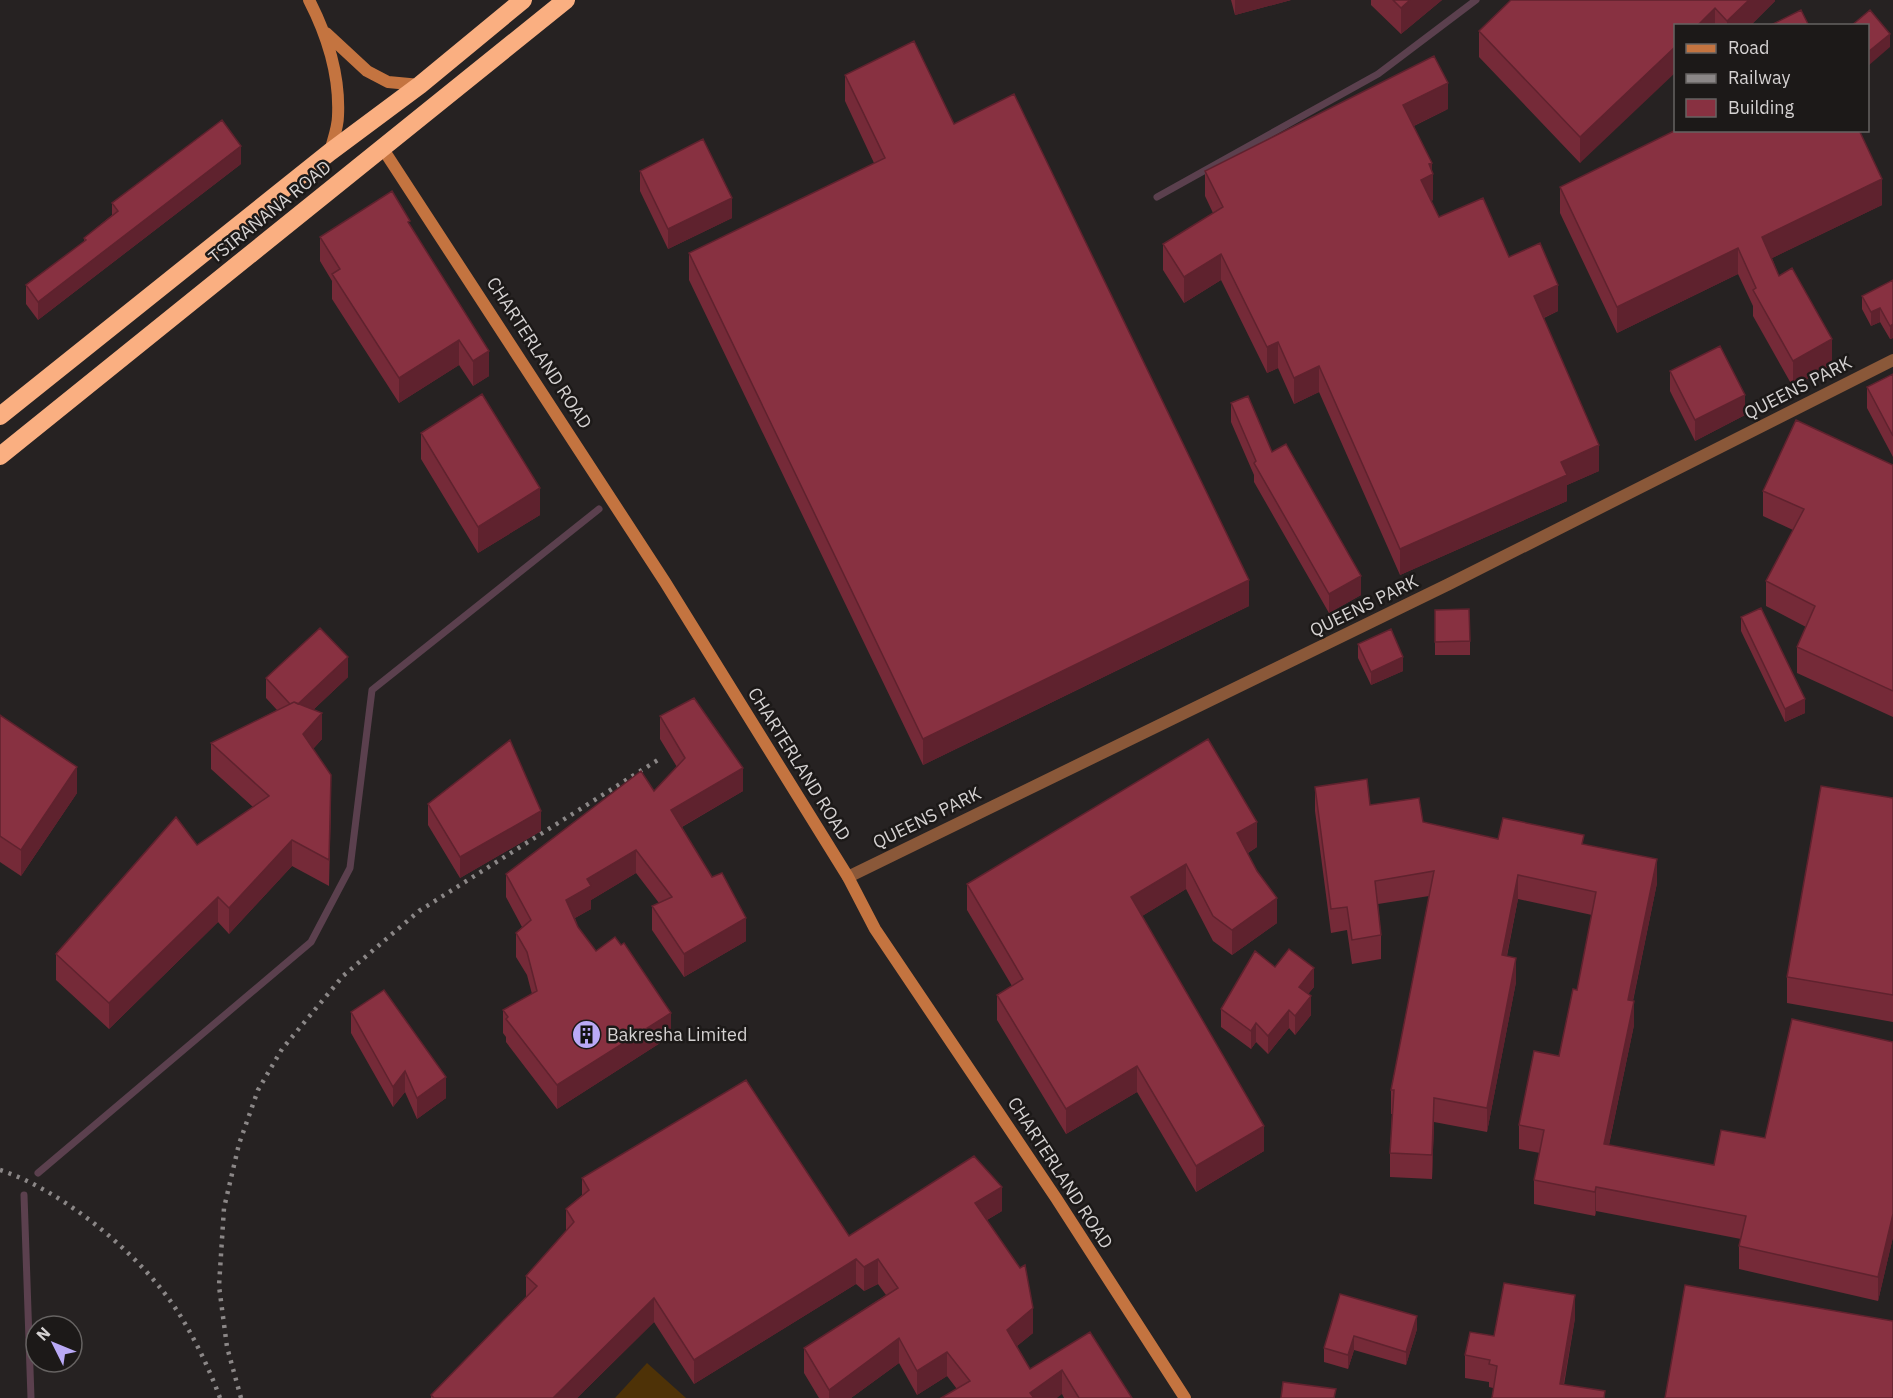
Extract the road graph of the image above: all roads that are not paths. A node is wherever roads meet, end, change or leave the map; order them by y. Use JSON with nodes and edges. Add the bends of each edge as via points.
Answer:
{"nodes":[{"id":1,"x":309,"y":0,"type":"edge"},
{"id":2,"x":522,"y":0,"type":"edge"},
{"id":3,"x":566,"y":0,"type":"edge"},
{"id":4,"x":326,"y":33,"type":"junction"},
{"id":5,"x":420,"y":85,"type":"junction"},
{"id":6,"x":382,"y":149,"type":"junction"},
{"id":7,"x":330,"y":152,"type":"junction"},
{"id":8,"x":1893,"y":360,"type":"edge"},
{"id":9,"x":0,"y":416,"type":"edge"},
{"id":10,"x":0,"y":456,"type":"edge"},
{"id":11,"x":848,"y":877,"type":"junction"},
{"id":12,"x":1185,"y":1398,"type":"edge"}],
"edges":[{"from":1,"to":4,"type":"street"},
{"from":2,"to":5,"type":"highway","name":"TSIRANANA ROAD"},
{"from":3,"to":6,"type":"highway","name":"TSIRANANA ROAD"},
{"from":4,"to":5,"type":"street","via":[[367,71],[388,82]]},
{"from":4,"to":7,"type":"street","via":[[337,87],[338,117]]},
{"from":5,"to":7,"type":"highway","name":"TSIRANANA ROAD"},
{"from":6,"to":10,"type":"highway","name":"TSIRANANA ROAD"},
{"from":6,"to":11,"type":"street","name":"CHARTERLAND ROAD","via":[[665,582]]},
{"from":7,"to":9,"type":"highway","name":"TSIRANANA ROAD"},
{"from":8,"to":11,"type":"street","name":"QUEENS PARK","via":[[1449,584]]},
{"from":11,"to":12,"type":"street","name":"CHARTERLAND ROAD","via":[[875,929],[1056,1197]]}]}
